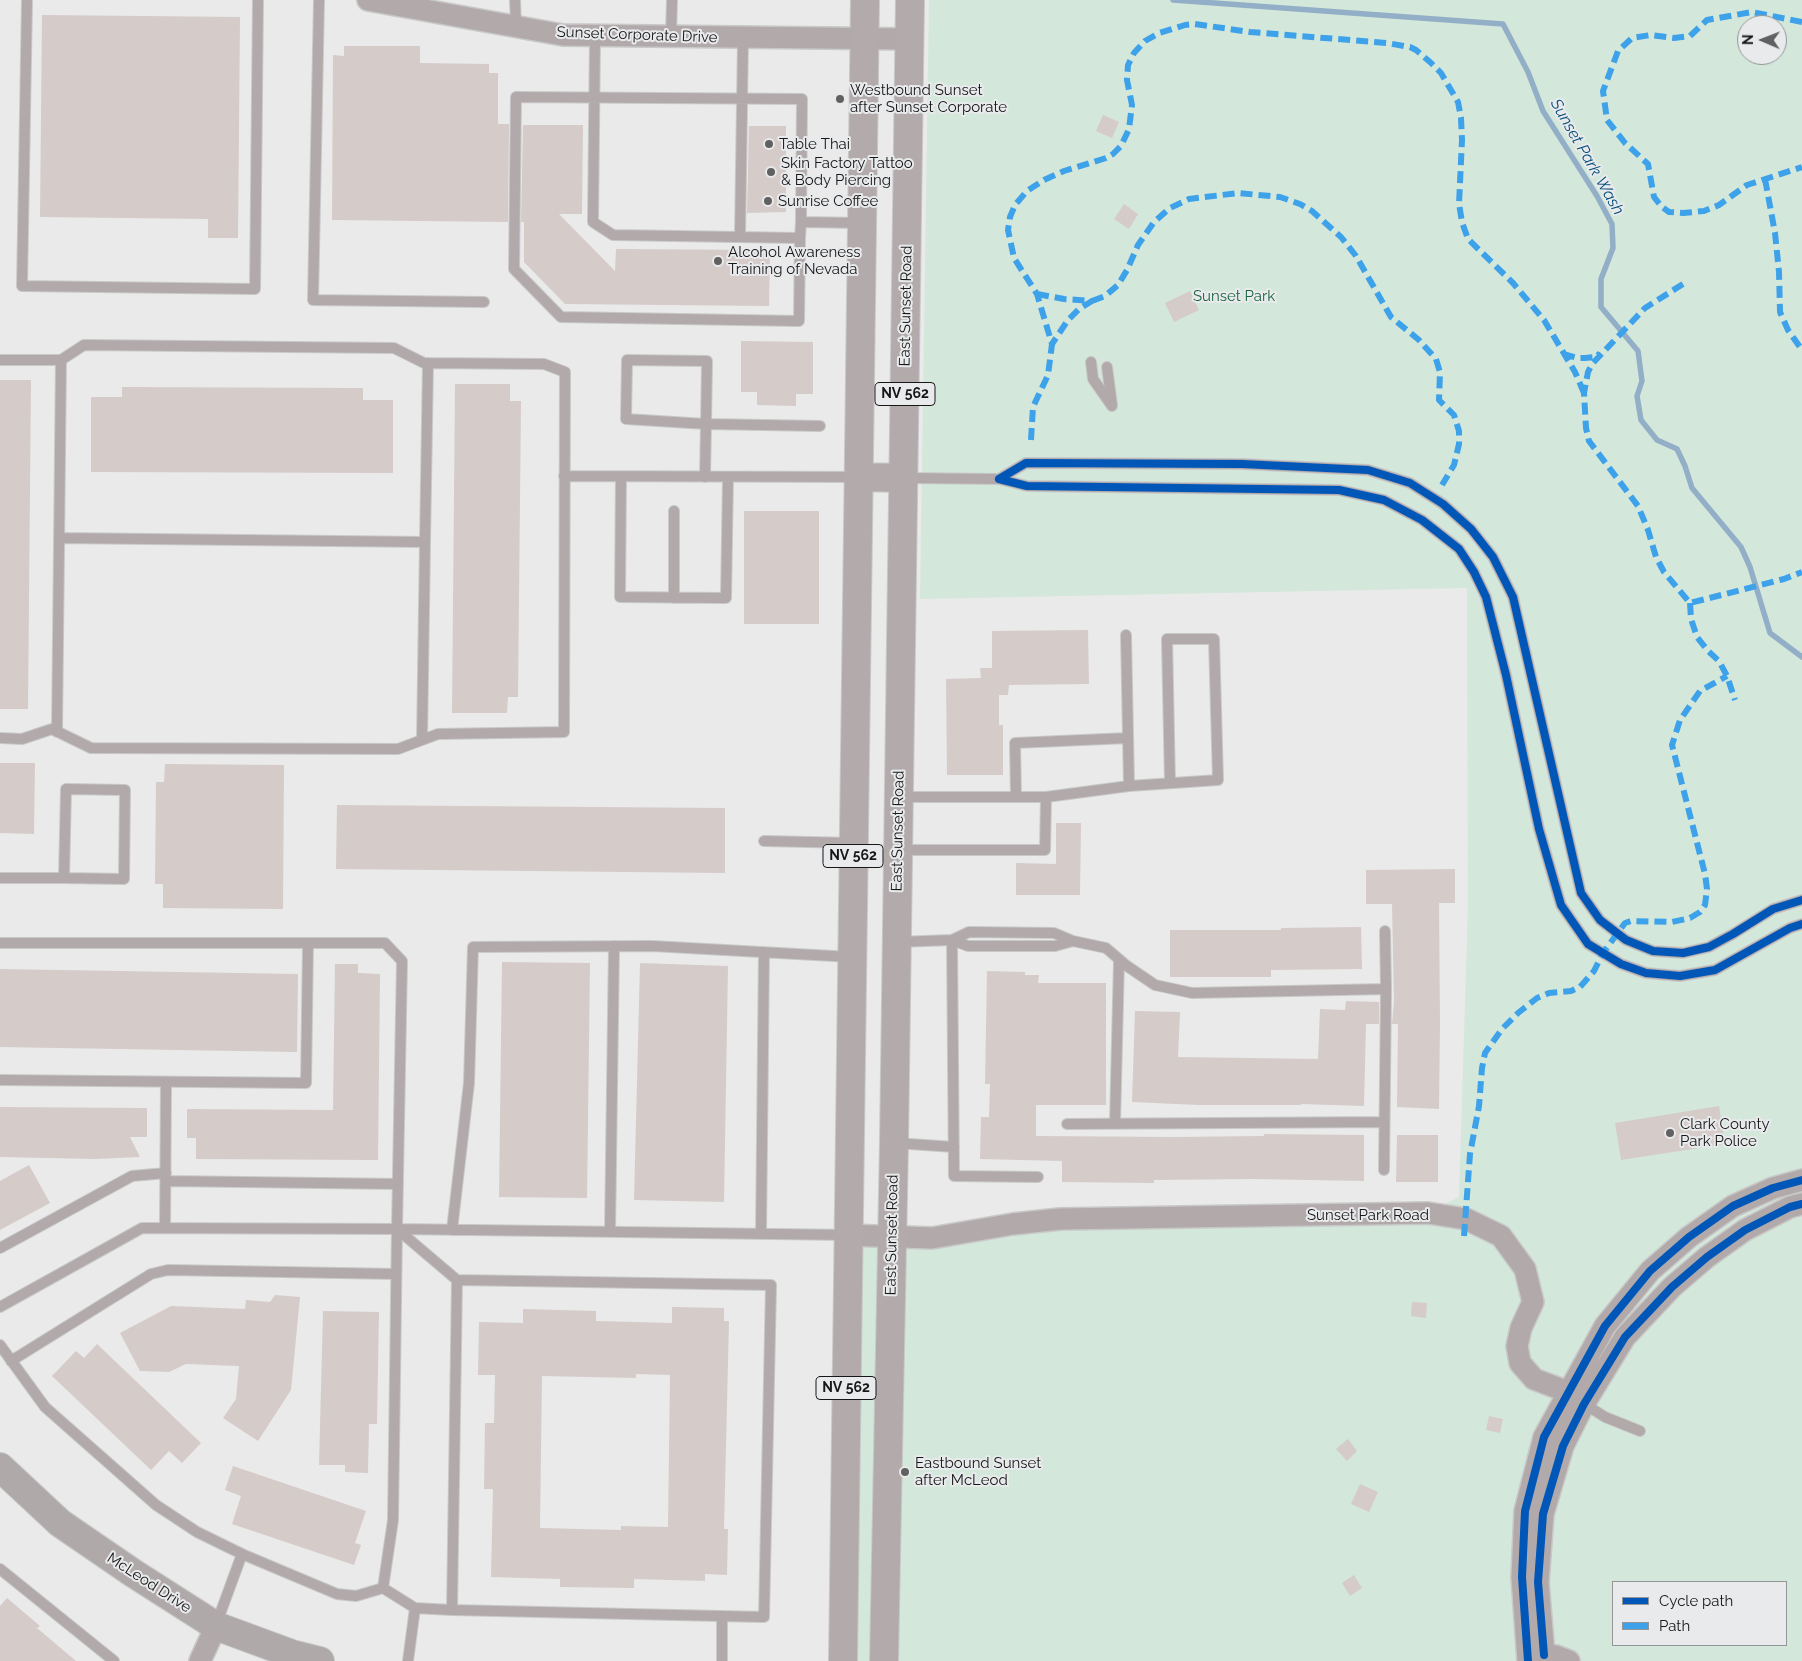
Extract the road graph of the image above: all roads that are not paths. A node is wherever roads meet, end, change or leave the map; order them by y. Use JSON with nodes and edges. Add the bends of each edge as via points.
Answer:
{"nodes":[{"id":1,"x":27,"y":0,"type":"edge"},
{"id":2,"x":258,"y":0,"type":"edge"},
{"id":3,"x":319,"y":0,"type":"edge"},
{"id":4,"x":515,"y":0,"type":"edge"},
{"id":5,"x":672,"y":0,"type":"edge"},
{"id":6,"x":865,"y":0,"type":"edge"},
{"id":7,"x":910,"y":0,"type":"edge"},
{"id":8,"x":375,"y":1,"type":"edge"},
{"id":9,"x":516,"y":27,"type":"junction"},
{"id":10,"x":595,"y":36,"type":"junction"},
{"id":11,"x":671,"y":37,"type":"junction"},
{"id":12,"x":743,"y":38,"type":"junction"},
{"id":13,"x":865,"y":38,"type":"junction"},
{"id":14,"x":909,"y":39,"type":"junction"},
{"id":15,"x":595,"y":97,"type":"junction"},
{"id":16,"x":741,"y":99,"type":"junction"},
{"id":17,"x":801,"y":222,"type":"junction"},
{"id":18,"x":862,"y":223,"type":"junction"},
{"id":19,"x":740,"y":237,"type":"junction"},
{"id":20,"x":800,"y":238,"type":"junction"},
{"id":21,"x":484,"y":302,"type":"dead end"},
{"id":22,"x":0,"y":360,"type":"edge"},
{"id":23,"x":61,"y":360,"type":"junction"},
{"id":24,"x":1091,"y":362,"type":"dead end"},
{"id":25,"x":428,"y":363,"type":"junction"},
{"id":26,"x":1107,"y":367,"type":"dead end"},
{"id":27,"x":706,"y":424,"type":"junction"},
{"id":28,"x":820,"y":426,"type":"dead end"},
{"id":29,"x":564,"y":476,"type":"junction"},
{"id":30,"x":705,"y":476,"type":"junction"},
{"id":31,"x":621,"y":477,"type":"junction"},
{"id":32,"x":728,"y":477,"type":"junction"},
{"id":33,"x":859,"y":477,"type":"junction"},
{"id":34,"x":904,"y":478,"type":"junction"},
{"id":35,"x":999,"y":479,"type":"junction"},
{"id":36,"x":674,"y":511,"type":"dead end"},
{"id":37,"x":59,"y":538,"type":"junction"},
{"id":38,"x":425,"y":542,"type":"junction"},
{"id":39,"x":674,"y":598,"type":"junction"},
{"id":40,"x":1126,"y":635,"type":"dead end"},
{"id":41,"x":57,"y":732,"type":"junction"},
{"id":42,"x":0,"y":738,"type":"edge"},
{"id":43,"x":1128,"y":738,"type":"junction"},
{"id":44,"x":422,"y":740,"type":"junction"},
{"id":45,"x":1170,"y":784,"type":"junction"},
{"id":46,"x":1129,"y":786,"type":"junction"},
{"id":47,"x":899,"y":797,"type":"junction"},
{"id":48,"x":1016,"y":797,"type":"junction"},
{"id":49,"x":1046,"y":797,"type":"junction"},
{"id":50,"x":764,"y":841,"type":"dead end"},
{"id":51,"x":854,"y":843,"type":"junction"},
{"id":52,"x":898,"y":850,"type":"junction"},
{"id":53,"x":0,"y":878,"type":"edge"},
{"id":54,"x":64,"y":878,"type":"junction"},
{"id":55,"x":1802,"y":900,"type":"edge"},
{"id":56,"x":1802,"y":924,"type":"edge"},
{"id":57,"x":992,"y":932,"type":"junction"},
{"id":58,"x":1385,"y":932,"type":"dead end"},
{"id":59,"x":1022,"y":933,"type":"junction"},
{"id":60,"x":952,"y":940,"type":"junction"},
{"id":61,"x":1073,"y":941,"type":"junction"},
{"id":62,"x":897,"y":942,"type":"junction"},
{"id":63,"x":0,"y":943,"type":"edge"},
{"id":64,"x":308,"y":943,"type":"junction"},
{"id":65,"x":614,"y":946,"type":"junction"},
{"id":66,"x":992,"y":946,"type":"junction"},
{"id":67,"x":1022,"y":946,"type":"junction"},
{"id":68,"x":764,"y":952,"type":"junction"},
{"id":69,"x":852,"y":957,"type":"junction"},
{"id":70,"x":1119,"y":960,"type":"junction"},
{"id":71,"x":1386,"y":989,"type":"junction"},
{"id":72,"x":0,"y":1080,"type":"edge"},
{"id":73,"x":166,"y":1082,"type":"junction"},
{"id":74,"x":1384,"y":1122,"type":"junction"},
{"id":75,"x":1115,"y":1123,"type":"junction"},
{"id":76,"x":1067,"y":1124,"type":"dead end"},
{"id":77,"x":894,"y":1143,"type":"junction"},
{"id":78,"x":954,"y":1147,"type":"junction"},
{"id":79,"x":1384,"y":1170,"type":"dead end"},
{"id":80,"x":166,"y":1177,"type":"junction"},
{"id":81,"x":1038,"y":1177,"type":"dead end"},
{"id":82,"x":1802,"y":1180,"type":"edge"},
{"id":83,"x":398,"y":1184,"type":"junction"},
{"id":84,"x":1802,"y":1204,"type":"edge"},
{"id":85,"x":166,"y":1228,"type":"junction"},
{"id":86,"x":397,"y":1230,"type":"junction"},
{"id":87,"x":452,"y":1230,"type":"junction"},
{"id":88,"x":610,"y":1232,"type":"junction"},
{"id":89,"x":761,"y":1234,"type":"junction"},
{"id":90,"x":848,"y":1235,"type":"junction"},
{"id":91,"x":892,"y":1236,"type":"junction"},
{"id":92,"x":0,"y":1248,"type":"edge"},
{"id":93,"x":396,"y":1274,"type":"junction"},
{"id":94,"x":457,"y":1280,"type":"junction"},
{"id":95,"x":0,"y":1307,"type":"edge"},
{"id":96,"x":0,"y":1345,"type":"edge"},
{"id":97,"x":12,"y":1361,"type":"junction"},
{"id":98,"x":1576,"y":1398,"type":"junction"},
{"id":99,"x":1640,"y":1431,"type":"dead end"},
{"id":100,"x":0,"y":1467,"type":"edge"},
{"id":101,"x":242,"y":1554,"type":"junction"},
{"id":102,"x":0,"y":1570,"type":"edge"},
{"id":103,"x":383,"y":1588,"type":"junction"},
{"id":104,"x":415,"y":1608,"type":"junction"},
{"id":105,"x":452,"y":1610,"type":"junction"},
{"id":106,"x":722,"y":1616,"type":"junction"},
{"id":107,"x":216,"y":1626,"type":"junction"},
{"id":108,"x":1534,"y":1659,"type":"edge"},
{"id":109,"x":114,"y":1661,"type":"edge"},
{"id":110,"x":200,"y":1661,"type":"edge"},
{"id":111,"x":320,"y":1661,"type":"edge"},
{"id":112,"x":408,"y":1661,"type":"edge"},
{"id":113,"x":722,"y":1661,"type":"edge"},
{"id":114,"x":842,"y":1661,"type":"edge"},
{"id":115,"x":884,"y":1661,"type":"edge"},
{"id":116,"x":1568,"y":1661,"type":"edge"}],
"edges":[{"from":1,"to":2,"type":"lane","via":[[22,286],[255,289]]},
{"from":3,"to":21,"type":"lane","via":[[313,300]]},
{"from":4,"to":9,"type":"lane"},
{"from":5,"to":11,"type":"lane"},
{"from":6,"to":13,"type":"main road","number":"NV 562"},
{"from":7,"to":14,"type":"main road","name":"East Sunset Road","number":"NV 562"},
{"from":8,"to":9,"type":"street","name":"Sunset Corporate Drive"},
{"from":9,"to":10,"type":"street","name":"Sunset Corporate Drive","via":[[563,35]]},
{"from":10,"to":11,"type":"street","name":"Sunset Corporate Drive"},
{"from":10,"to":15,"type":"lane"},
{"from":11,"to":12,"type":"street","name":"Sunset Corporate Drive"},
{"from":12,"to":13,"type":"street","name":"Sunset Corporate Drive"},
{"from":12,"to":16,"type":"lane"},
{"from":13,"to":14,"type":"street","name":"Sunset Corporate Drive"},
{"from":13,"to":18,"type":"main road","number":"NV 562"},
{"from":14,"to":34,"type":"main road","name":"East Sunset Road","number":"NV 562"},
{"from":15,"to":16,"type":"lane"},
{"from":15,"to":19,"type":"lane","via":[[594,222],[613,235]]},
{"from":15,"to":20,"type":"lane","via":[[516,97],[514,269],[561,316],[799,321]]},
{"from":16,"to":17,"type":"lane","via":[[802,100]]},
{"from":16,"to":19,"type":"lane"},
{"from":17,"to":18,"type":"lane"},
{"from":17,"to":20,"type":"lane"},
{"from":18,"to":33,"type":"main road","number":"NV 562"},
{"from":19,"to":20,"type":"lane"},
{"from":22,"to":23,"type":"lane"},
{"from":23,"to":25,"type":"lane","via":[[84,345],[394,348]]},
{"from":23,"to":37,"type":"lane"},
{"from":24,"to":26,"type":"lane","via":[[1092,379],[1112,406]]},
{"from":25,"to":29,"type":"lane","via":[[544,364],[565,372]]},
{"from":25,"to":38,"type":"lane"},
{"from":27,"to":27,"type":"lane","via":[[707,361],[627,360],[626,419]]},
{"from":27,"to":28,"type":"lane"},
{"from":27,"to":30,"type":"lane"},
{"from":29,"to":31,"type":"lane"},
{"from":29,"to":44,"type":"lane","via":[[564,732],[438,734]]},
{"from":30,"to":31,"type":"lane"},
{"from":30,"to":32,"type":"lane"},
{"from":31,"to":39,"type":"lane","via":[[620,597]]},
{"from":32,"to":33,"type":"lane"},
{"from":32,"to":39,"type":"lane","via":[[726,598]]},
{"from":33,"to":34,"type":"main road"},
{"from":33,"to":51,"type":"main road","number":"NV 562"},
{"from":34,"to":35,"type":"lane"},
{"from":34,"to":47,"type":"main road","name":"East Sunset Road","number":"NV 562"},
{"from":35,"to":55,"type":"lane","via":[[1026,463],[1242,464],[1368,470],[1410,483],[1443,504],[1471,530],[1493,558],[1513,597],[1581,893],[1600,920],[1626,940],[1653,951],[1683,953],[1709,947],[1773,909]]},
{"from":35,"to":56,"type":"lane","via":[[1027,486],[1339,490],[1384,500],[1422,520],[1459,549],[1486,597],[1539,829],[1560,905],[1588,944],[1621,964],[1646,973],[1680,976],[1715,970]]},
{"from":36,"to":39,"type":"lane"},
{"from":37,"to":38,"type":"lane"},
{"from":37,"to":41,"type":"lane"},
{"from":38,"to":44,"type":"lane"},
{"from":40,"to":43,"type":"lane"},
{"from":41,"to":42,"type":"lane","via":[[52,729],[22,739]]},
{"from":41,"to":44,"type":"lane","via":[[91,748],[398,749]]},
{"from":43,"to":46,"type":"lane"},
{"from":43,"to":48,"type":"lane","via":[[1015,743]]},
{"from":45,"to":45,"type":"lane","via":[[1218,780],[1214,639],[1167,640]]},
{"from":45,"to":46,"type":"lane"},
{"from":46,"to":49,"type":"lane"},
{"from":47,"to":48,"type":"lane"},
{"from":47,"to":52,"type":"main road","name":"East Sunset Road","number":"NV 562"},
{"from":48,"to":49,"type":"lane"},
{"from":49,"to":52,"type":"lane","via":[[1045,850]]},
{"from":50,"to":51,"type":"lane"},
{"from":51,"to":69,"type":"main road","number":"NV 562"},
{"from":52,"to":62,"type":"main road","name":"East Sunset Road","number":"NV 562"},
{"from":53,"to":54,"type":"lane"},
{"from":54,"to":54,"type":"lane","via":[[124,879],[125,790],[66,789]]},
{"from":57,"to":59,"type":"lane"},
{"from":57,"to":60,"type":"lane","via":[[969,932]]},
{"from":57,"to":66,"type":"lane"},
{"from":58,"to":71,"type":"lane"},
{"from":59,"to":61,"type":"lane","via":[[1054,933]]},
{"from":59,"to":67,"type":"lane"},
{"from":60,"to":62,"type":"lane"},
{"from":60,"to":66,"type":"lane","via":[[968,946]]},
{"from":60,"to":78,"type":"lane"},
{"from":61,"to":67,"type":"lane","via":[[1055,946]]},
{"from":61,"to":70,"type":"lane","via":[[1106,948]]},
{"from":62,"to":77,"type":"main road","name":"East Sunset Road","number":"NV 562"},
{"from":63,"to":64,"type":"lane"},
{"from":64,"to":73,"type":"lane","via":[[306,1083]]},
{"from":64,"to":83,"type":"lane","via":[[385,943],[402,961]]},
{"from":65,"to":68,"type":"lane"},
{"from":65,"to":87,"type":"lane","via":[[473,947],[469,1083]]},
{"from":65,"to":88,"type":"lane"},
{"from":66,"to":67,"type":"lane"},
{"from":68,"to":69,"type":"lane"},
{"from":68,"to":89,"type":"lane"},
{"from":69,"to":90,"type":"main road","number":"NV 562"},
{"from":70,"to":71,"type":"lane","via":[[1155,985],[1192,993]]},
{"from":70,"to":75,"type":"lane"},
{"from":71,"to":74,"type":"lane"},
{"from":72,"to":73,"type":"lane"},
{"from":73,"to":80,"type":"lane"},
{"from":74,"to":75,"type":"lane"},
{"from":74,"to":79,"type":"lane"},
{"from":75,"to":76,"type":"lane"},
{"from":77,"to":78,"type":"lane"},
{"from":77,"to":91,"type":"main road","name":"East Sunset Road","number":"NV 562"},
{"from":78,"to":81,"type":"lane","via":[[954,1176]]},
{"from":80,"to":83,"type":"lane"},
{"from":80,"to":85,"type":"lane"},
{"from":80,"to":92,"type":"lane","via":[[132,1176]]},
{"from":82,"to":98,"type":"street","via":[[1773,1188],[1733,1206],[1689,1237],[1650,1271],[1605,1326]]},
{"from":83,"to":86,"type":"lane"},
{"from":84,"to":98,"type":"street","via":[[1745,1230],[1672,1287],[1625,1337]]},
{"from":85,"to":86,"type":"lane"},
{"from":85,"to":95,"type":"lane","via":[[142,1228]]},
{"from":86,"to":87,"type":"lane"},
{"from":86,"to":93,"type":"lane"},
{"from":86,"to":94,"type":"lane"},
{"from":87,"to":88,"type":"lane"},
{"from":88,"to":89,"type":"lane"},
{"from":89,"to":90,"type":"lane"},
{"from":90,"to":91,"type":"street","name":"Sunset Park Road"},
{"from":90,"to":114,"type":"main road","number":"NV 562"},
{"from":91,"to":98,"type":"street","name":"Sunset Park Road","via":[[932,1238],[1060,1219],[1428,1213],[1466,1220],[1500,1236],[1525,1269],[1533,1302],[1517,1346],[1520,1363],[1534,1379]]},
{"from":91,"to":115,"type":"main road","name":"East Sunset Road","number":"NV 562"},
{"from":93,"to":97,"type":"lane","via":[[168,1270],[151,1274]]},
{"from":93,"to":103,"type":"lane","via":[[394,1520]]},
{"from":94,"to":105,"type":"lane"},
{"from":94,"to":106,"type":"lane","via":[[770,1285],[764,1617]]},
{"from":96,"to":97,"type":"lane"},
{"from":97,"to":101,"type":"lane","via":[[45,1407],[156,1505],[197,1532]]},
{"from":98,"to":99,"type":"lane","via":[[1605,1417]]},
{"from":98,"to":108,"type":"street","via":[[1543,1514]]},
{"from":100,"to":107,"type":"street","name":"McLeod Drive","via":[[60,1523]]},
{"from":101,"to":103,"type":"lane","via":[[337,1594],[356,1596]]},
{"from":101,"to":107,"type":"lane"},
{"from":102,"to":109,"type":"lane"},
{"from":103,"to":104,"type":"lane"},
{"from":104,"to":105,"type":"lane"},
{"from":104,"to":112,"type":"lane"},
{"from":105,"to":106,"type":"lane"},
{"from":106,"to":113,"type":"lane"},
{"from":107,"to":110,"type":"street"},
{"from":107,"to":111,"type":"street","name":"McLeod Drive"},
{"from":108,"to":116,"type":"street","via":[[1556,1656]]}]}
